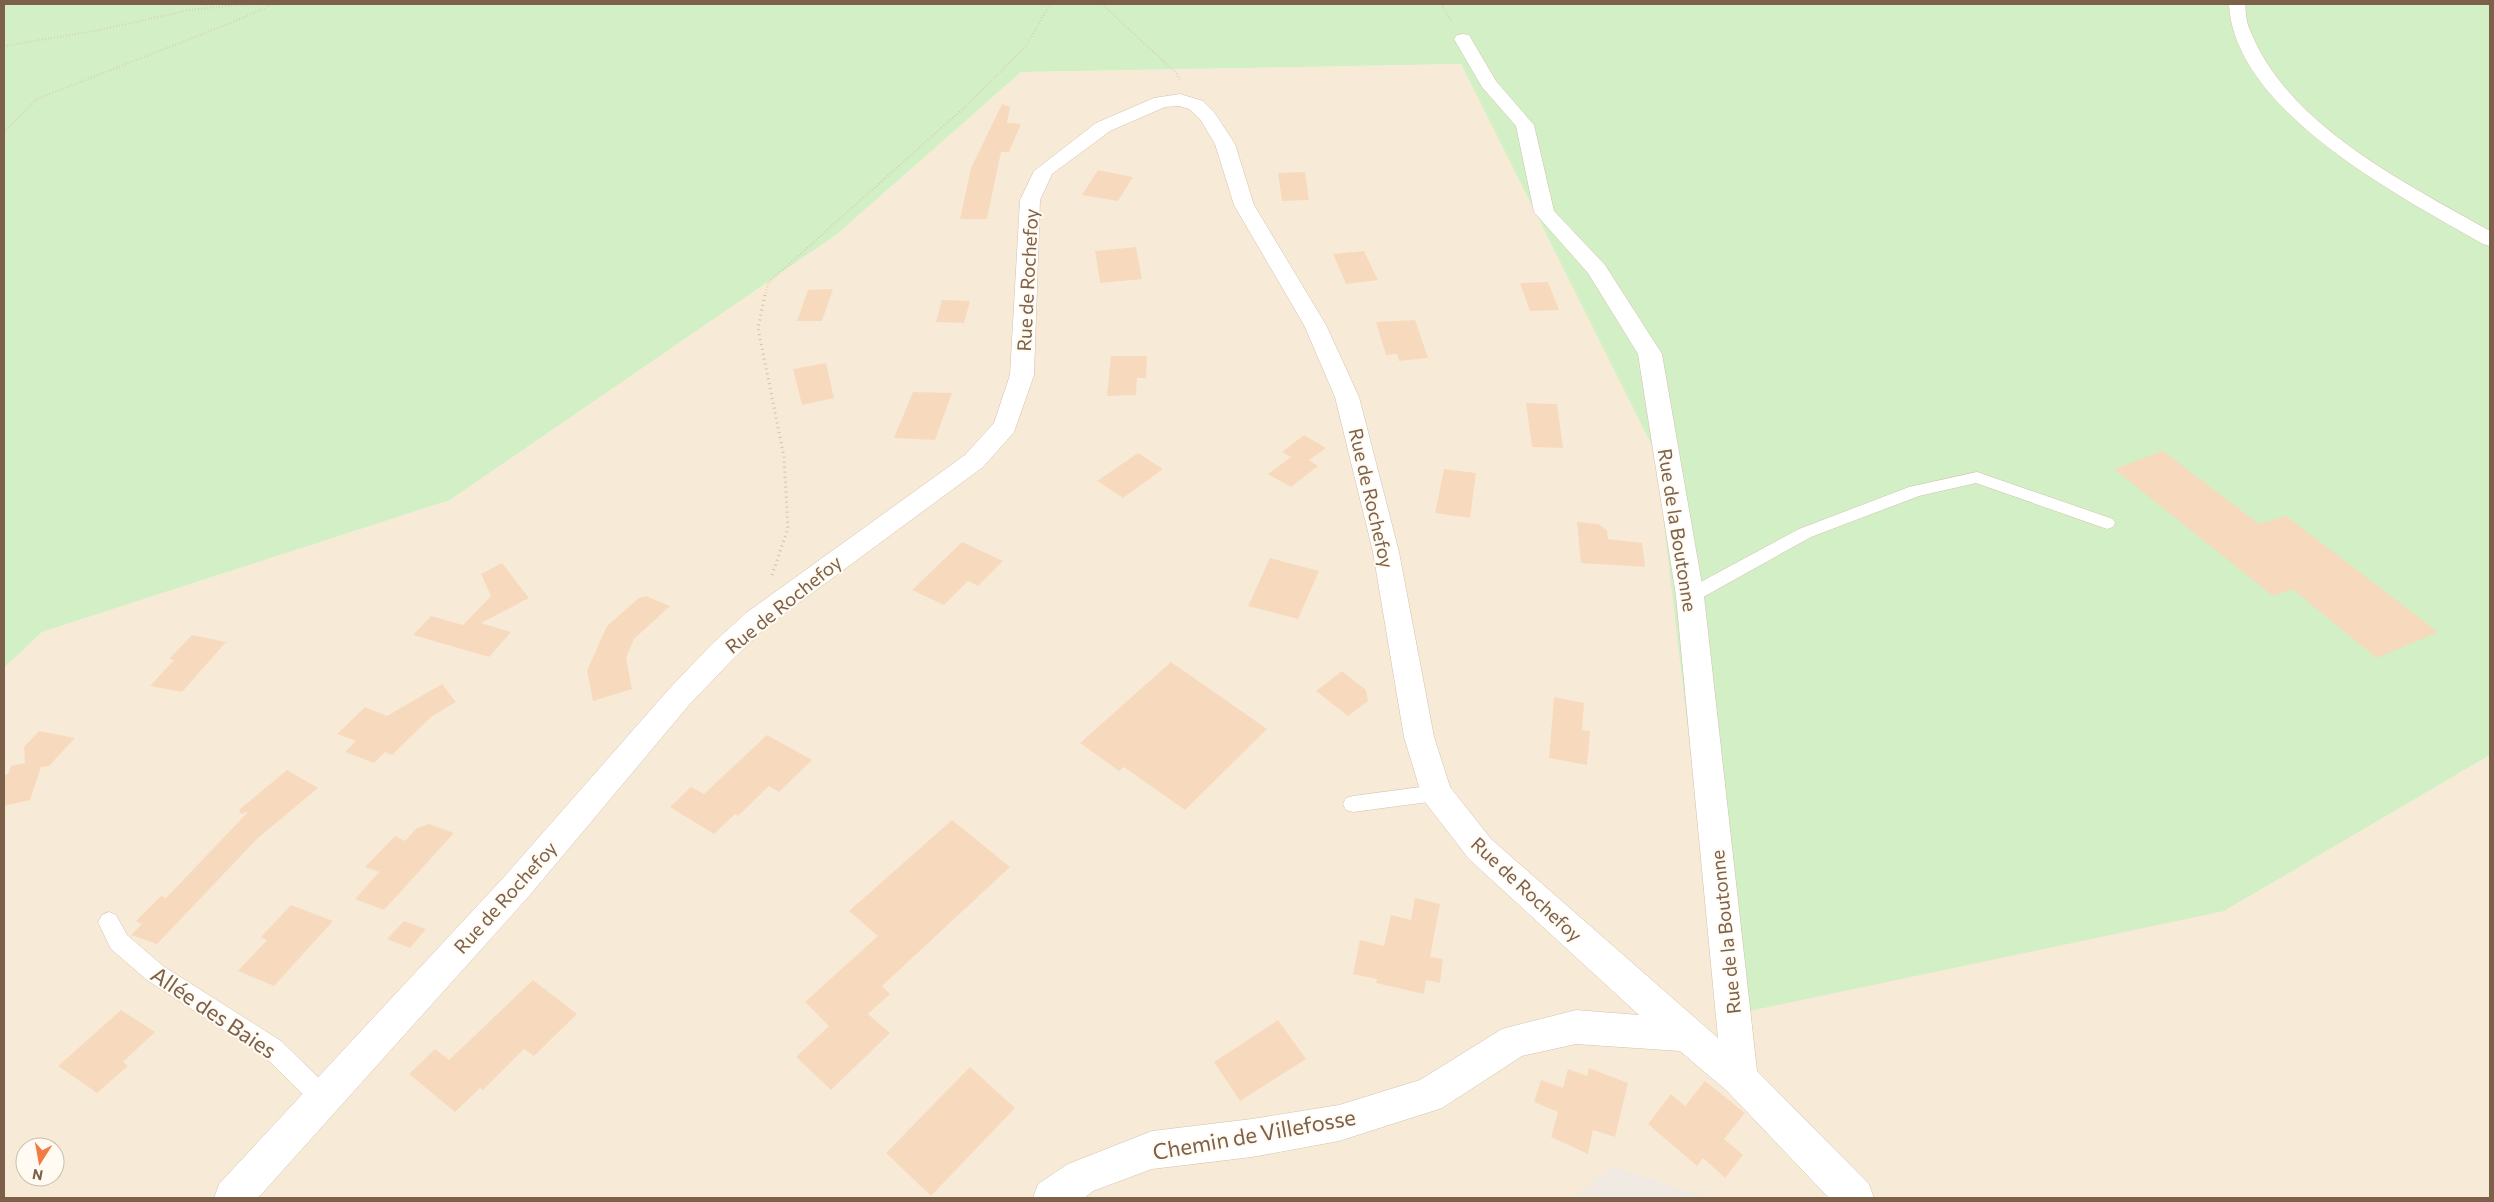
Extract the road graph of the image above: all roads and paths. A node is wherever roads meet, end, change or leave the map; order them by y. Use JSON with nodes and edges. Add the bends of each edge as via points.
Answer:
{"nodes":[{"id":1,"x":248,"y":4,"type":"edge"},
{"id":2,"x":273,"y":4,"type":"edge"},
{"id":3,"x":1050,"y":4,"type":"edge"},
{"id":4,"x":1102,"y":4,"type":"edge"},
{"id":5,"x":2237,"y":4,"type":"edge"},
{"id":6,"x":1463,"y":39,"type":"dead end"},
{"id":7,"x":4,"y":46,"type":"edge"},
{"id":8,"x":1180,"y":100,"type":"junction"},
{"id":9,"x":4,"y":132,"type":"edge"},
{"id":10,"x":2490,"y":240,"type":"edge"},
{"id":11,"x":2108,"y":523,"type":"dead end"},
{"id":12,"x":1690,"y":596,"type":"junction"},
{"id":13,"x":756,"y":620,"type":"junction"},
{"id":14,"x":1436,"y":793,"type":"junction"},
{"id":15,"x":1353,"y":804,"type":"dead end"},
{"id":16,"x":109,"y":922,"type":"dead end"},
{"id":17,"x":1687,"y":1035,"type":"junction"},
{"id":18,"x":1740,"y":1079,"type":"junction"},
{"id":19,"x":324,"y":1098,"type":"junction"},
{"id":20,"x":233,"y":1198,"type":"edge"},
{"id":21,"x":1052,"y":1198,"type":"edge"},
{"id":22,"x":1855,"y":1198,"type":"edge"}],
"edges":[{"from":1,"to":7,"type":"path","via":[[189,10],[96,31]]},
{"from":2,"to":9,"type":"path","via":[[37,99]]},
{"from":3,"to":13,"type":"path","via":[[1026,46],[973,99],[768,283],[758,328],[784,457],[788,528]]},
{"from":4,"to":8,"type":"path","via":[[1177,74],[1186,94]]},
{"from":5,"to":10,"type":"street","via":[[2241,30],[2256,60],[2276,88],[2320,131],[2370,170]]},
{"from":6,"to":12,"type":"street","name":"Rue de la Boutonne","via":[[1488,83],[1525,125],[1544,212],[1597,270],[1650,354]]},
{"from":8,"to":13,"type":"street","name":"Rue de Rochefoy","via":[[1161,102],[1103,127],[1044,171],[1030,200],[1022,375],[1005,426],[974,461]]},
{"from":8,"to":14,"type":"street","name":"Rue de Rochefoy","via":[[1196,105],[1225,144],[1244,205],[1315,325],[1347,397],[1386,552],[1419,737]]},
{"from":11,"to":12,"type":"lane","via":[[1977,477],[1915,491],[1805,533]]},
{"from":12,"to":18,"type":"street","name":"Rue de la Boutonne"},
{"from":13,"to":19,"type":"street","name":"Rue de Rochefoy","via":[[679,697],[517,886]]},
{"from":14,"to":15,"type":"lane"},
{"from":14,"to":17,"type":"street","name":"Rue de Rochefoy","via":[[1480,849]]},
{"from":16,"to":19,"type":"lane","name":"Allée des Baies","via":[[120,942],[155,973],[273,1049]]},
{"from":17,"to":18,"type":"street","name":"Rue de Rochefoy"},
{"from":17,"to":21,"type":"street","name":"Chemin de Villefosse","via":[[1576,1027],[1514,1041],[1429,1095],[1338,1123],[1152,1150],[1081,1177]]},
{"from":18,"to":22,"type":"street","name":"Rue de Rochefoy"},
{"from":19,"to":20,"type":"street","name":"Rue de Rochefoy"}]}
